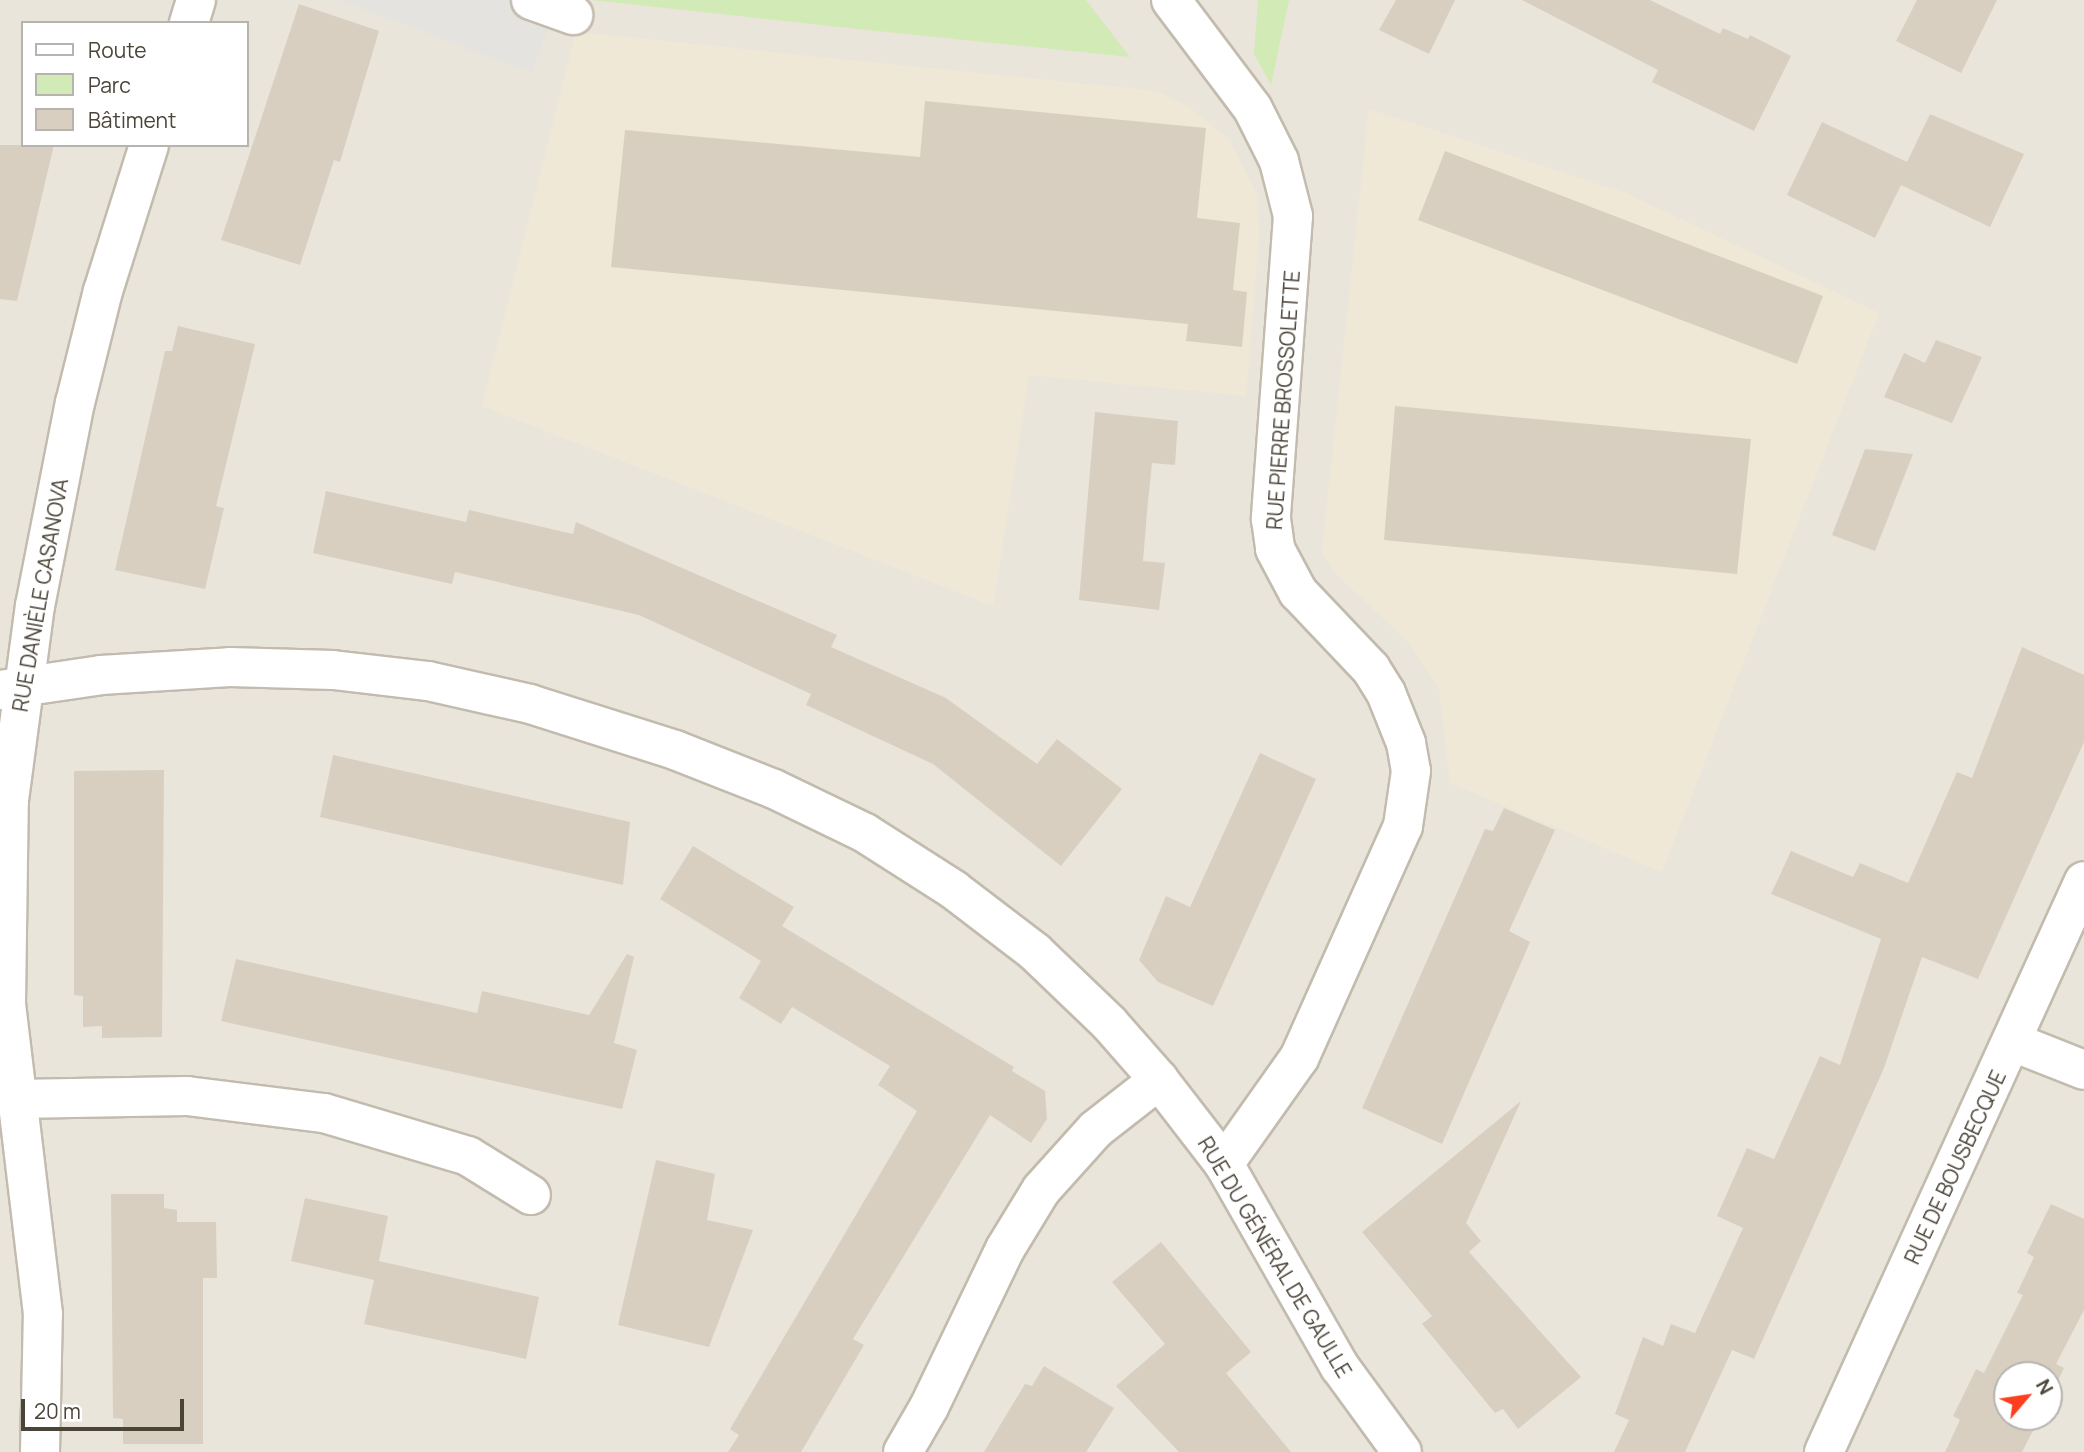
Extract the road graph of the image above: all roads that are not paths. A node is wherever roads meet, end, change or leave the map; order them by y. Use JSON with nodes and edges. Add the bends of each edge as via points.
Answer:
{"nodes":[{"id":1,"x":196,"y":0,"type":"edge"},
{"id":2,"x":531,"y":0,"type":"edge"},
{"id":3,"x":1171,"y":0,"type":"edge"},
{"id":4,"x":573,"y":15,"type":"dead end"},
{"id":5,"x":190,"y":21,"type":"edge"},
{"id":6,"x":148,"y":147,"type":"edge"},
{"id":7,"x":11,"y":688,"type":"edge"},
{"id":8,"x":2084,"y":881,"type":"edge"},
{"id":9,"x":2013,"y":1042,"type":"junction"},
{"id":10,"x":2084,"y":1070,"type":"edge"},
{"id":11,"x":1159,"y":1080,"type":"junction"},
{"id":12,"x":16,"y":1099,"type":"junction"},
{"id":13,"x":1224,"y":1164,"type":"junction"},
{"id":14,"x":531,"y":1195,"type":"dead end"},
{"id":15,"x":40,"y":1452,"type":"edge"},
{"id":16,"x":902,"y":1452,"type":"edge"},
{"id":17,"x":1402,"y":1452,"type":"edge"},
{"id":18,"x":1824,"y":1452,"type":"edge"}],
"edges":[{"from":1,"to":5,"type":"street"},
{"from":2,"to":4,"type":"street"},
{"from":3,"to":13,"type":"street","name":"RUE PIERRE BROSSOLETTE","via":[[1253,109],[1279,161],[1293,216],[1271,520],[1275,549],[1298,592],[1371,669],[1386,693],[1403,732],[1410,771],[1404,826],[1299,1058]]},
{"from":6,"to":7,"type":"street","name":"RUE DANIÈLE CASANOVA","via":[[88,348]]},
{"from":7,"to":11,"type":"street","name":"RUE DU GÉNÉRAL DE GAULLE","via":[[157,670],[344,671],[476,689],[675,750],[817,808],[954,890],[1035,953],[1109,1023]]},
{"from":7,"to":12,"type":"street","name":"RUE DANIÈLE CASANOVA","via":[[6,1004]]},
{"from":8,"to":9,"type":"street","name":"RUE DE BOUSBECQUE"},
{"from":9,"to":10,"type":"street"},
{"from":9,"to":18,"type":"street","name":"RUE DE BOUSBECQUE"},
{"from":11,"to":13,"type":"street","name":"RUE DU GÉNÉRAL DE GAULLE"},
{"from":11,"to":16,"type":"street","via":[[1096,1129],[1041,1190],[1005,1249],[929,1407]]},
{"from":12,"to":14,"type":"street","via":[[187,1096],[324,1113],[468,1156]]},
{"from":12,"to":15,"type":"street","name":"RUE DANIÈLE CASANOVA","via":[[43,1314]]},
{"from":13,"to":17,"type":"street","name":"RUE DU GÉNÉRAL DE GAULLE","via":[[1340,1367]]}]}
